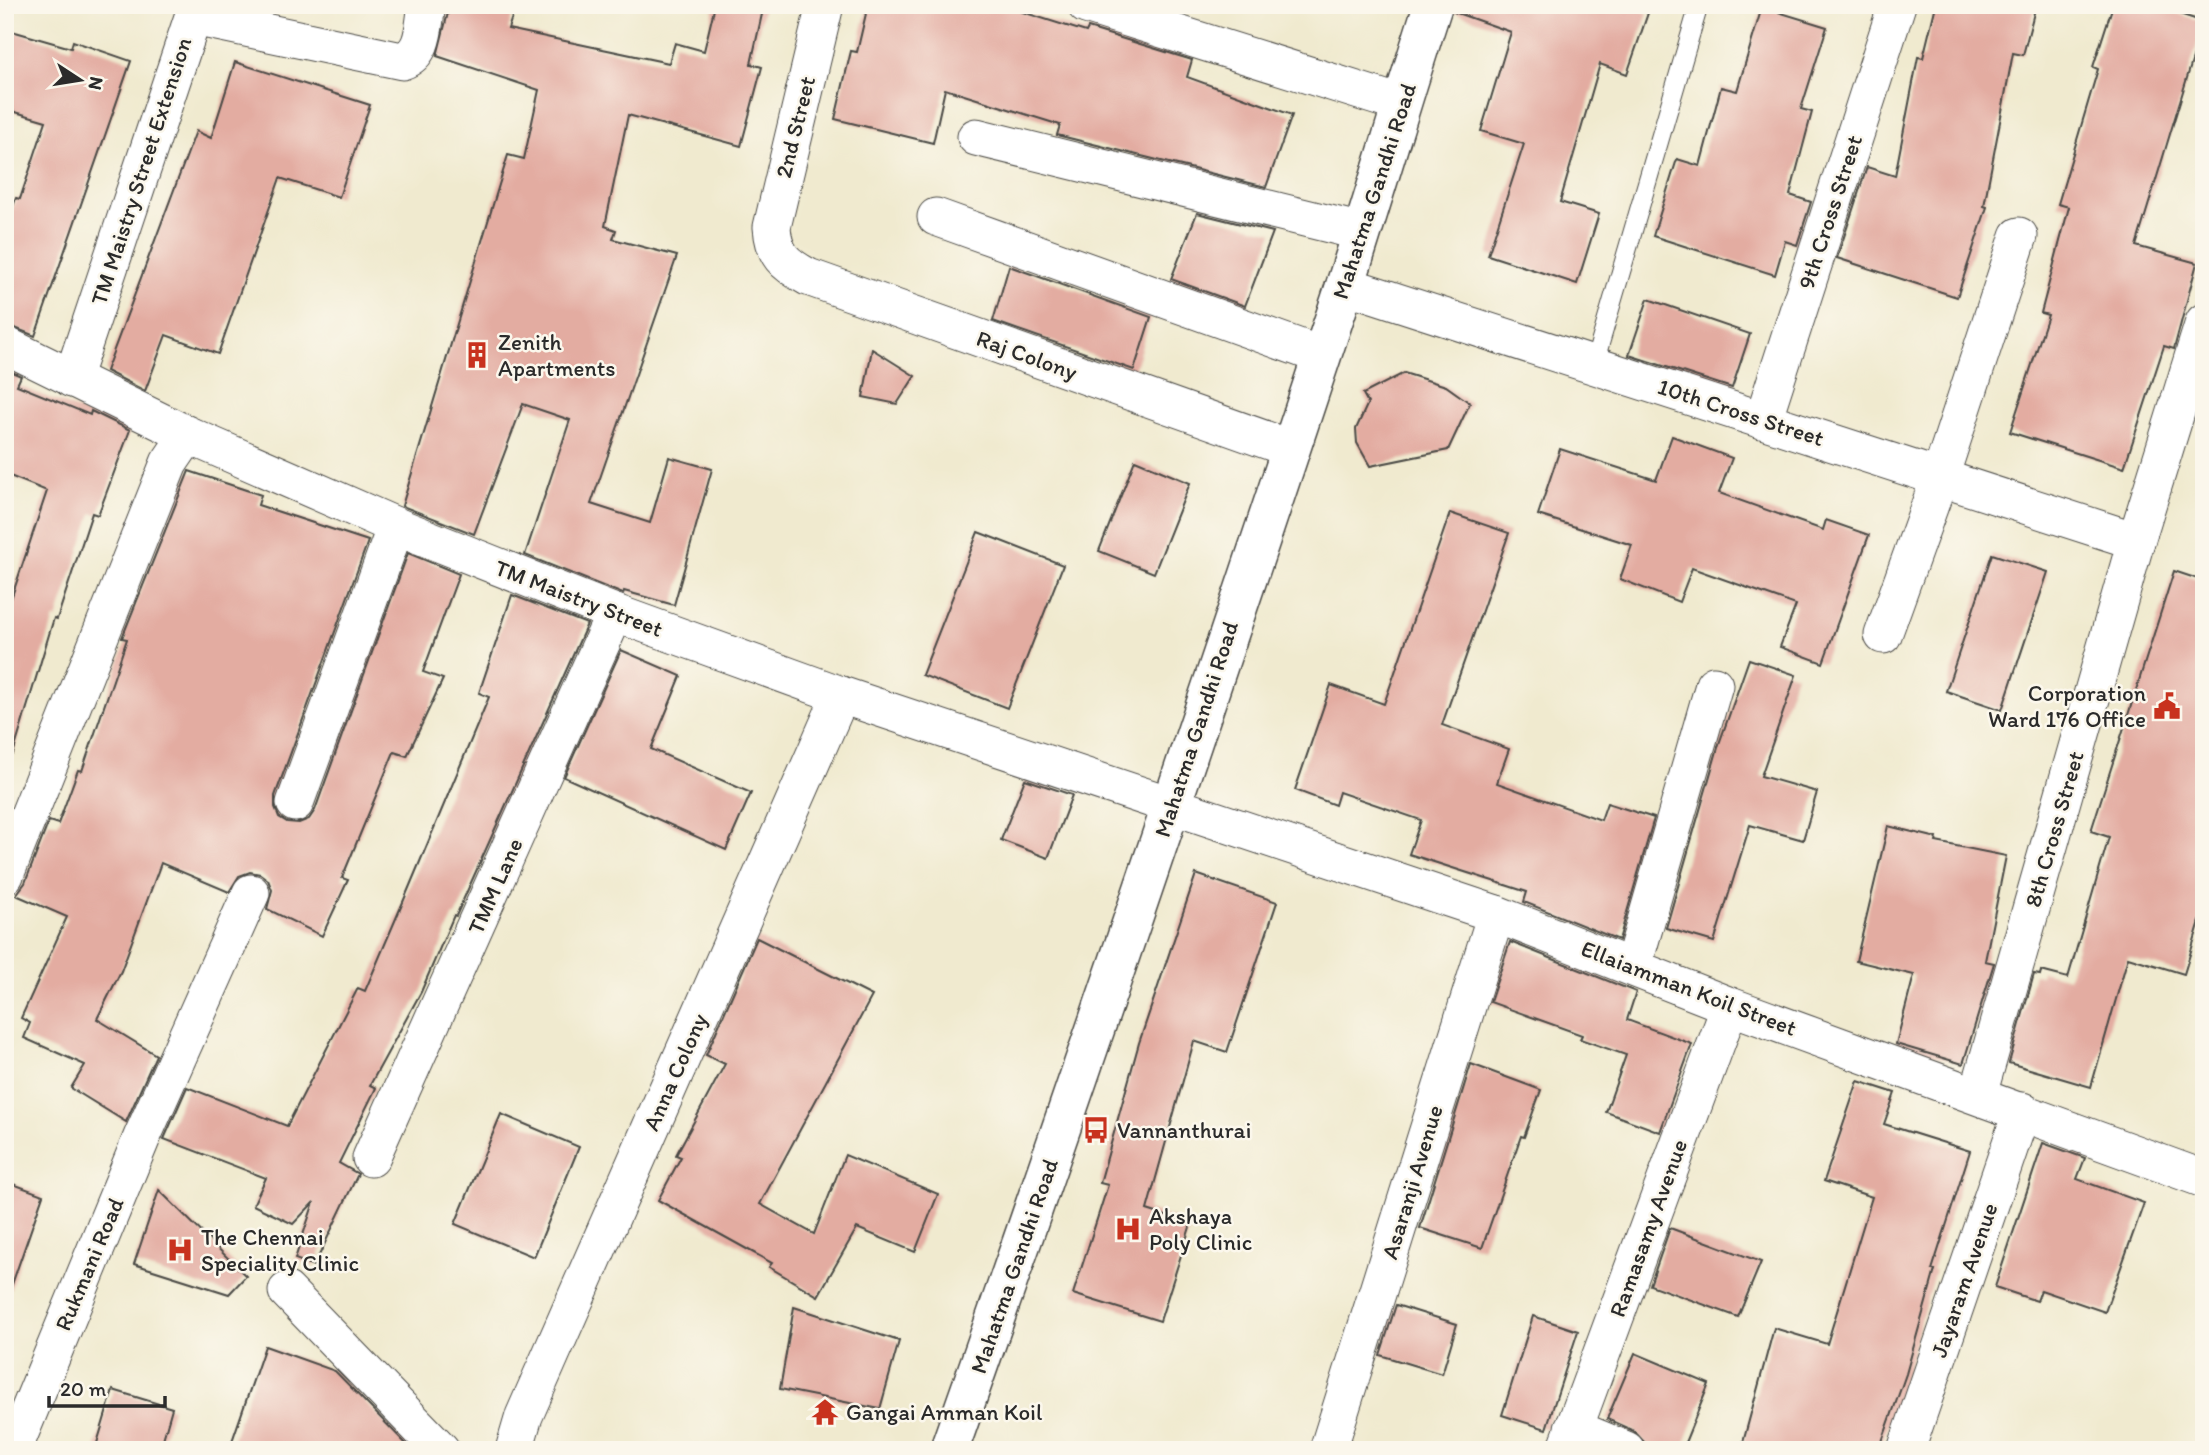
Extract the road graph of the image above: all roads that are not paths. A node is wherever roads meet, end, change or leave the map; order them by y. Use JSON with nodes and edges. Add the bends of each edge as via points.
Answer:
{"nodes":[{"id":1,"x":427,"y":5,"type":"edge"},
{"id":2,"x":825,"y":5,"type":"edge"},
{"id":3,"x":1086,"y":5,"type":"edge"},
{"id":4,"x":1433,"y":5,"type":"edge"},
{"id":5,"x":1699,"y":5,"type":"edge"},
{"id":6,"x":1897,"y":5,"type":"edge"},
{"id":7,"x":194,"y":11,"type":"edge"},
{"id":8,"x":1401,"y":104,"type":"junction"},
{"id":9,"x":976,"y":137,"type":"dead end"},
{"id":10,"x":936,"y":217,"type":"dead end"},
{"id":11,"x":1362,"y":232,"type":"junction"},
{"id":12,"x":2019,"y":236,"type":"dead end"},
{"id":13,"x":774,"y":249,"type":"joint"},
{"id":14,"x":1345,"y":285,"type":"junction"},
{"id":15,"x":2204,"y":322,"type":"edge"},
{"id":16,"x":5,"y":345,"type":"edge"},
{"id":17,"x":1320,"y":355,"type":"junction"},
{"id":18,"x":1594,"y":365,"type":"junction"},
{"id":19,"x":72,"y":379,"type":"junction"},
{"id":20,"x":1763,"y":419,"type":"junction"},
{"id":21,"x":188,"y":435,"type":"junction"},
{"id":22,"x":1289,"y":448,"type":"junction"},
{"id":23,"x":1940,"y":477,"type":"junction"},
{"id":24,"x":396,"y":526,"type":"junction"},
{"id":25,"x":2136,"y":541,"type":"junction"},
{"id":26,"x":615,"y":613,"type":"junction"},
{"id":27,"x":1883,"y":635,"type":"dead end"},
{"id":28,"x":1714,"y":685,"type":"dead end"},
{"id":29,"x":841,"y":695,"type":"junction"},
{"id":30,"x":295,"y":803,"type":"dead end"},
{"id":31,"x":1171,"y":804,"type":"junction"},
{"id":32,"x":5,"y":874,"type":"edge"},
{"id":33,"x":251,"y":893,"type":"dead end"},
{"id":34,"x":1496,"y":914,"type":"junction"},
{"id":35,"x":1633,"y":966,"type":"junction"},
{"id":36,"x":1730,"y":1006,"type":"junction"},
{"id":37,"x":1978,"y":1095,"type":"junction"},
{"id":38,"x":2022,"y":1111,"type":"junction"},
{"id":39,"x":371,"y":1158,"type":"dead end"},
{"id":40,"x":2204,"y":1180,"type":"edge"},
{"id":41,"x":288,"y":1291,"type":"dead end"},
{"id":42,"x":13,"y":1431,"type":"edge"},
{"id":43,"x":1570,"y":1439,"type":"edge"},
{"id":44,"x":441,"y":1450,"type":"edge"},
{"id":45,"x":514,"y":1450,"type":"edge"},
{"id":46,"x":949,"y":1450,"type":"edge"},
{"id":47,"x":1328,"y":1450,"type":"edge"},
{"id":48,"x":1626,"y":1450,"type":"edge"},
{"id":49,"x":1906,"y":1450,"type":"edge"}],
"edges":[{"from":1,"to":7,"type":"street","name":"TM Maistry Street Extension","via":[[418,50],[402,61]]},
{"from":2,"to":13,"type":"street","name":"2nd Street","via":[[774,216]]},
{"from":3,"to":8,"type":"street"},
{"from":4,"to":8,"type":"main road","name":"Mahatma Gandhi Road"},
{"from":5,"to":18,"type":"lane"},
{"from":6,"to":20,"type":"street","name":"9th Cross Street"},
{"from":7,"to":19,"type":"street","name":"TM Maistry Street Extension"},
{"from":8,"to":11,"type":"main road","name":"Mahatma Gandhi Road"},
{"from":9,"to":11,"type":"street"},
{"from":10,"to":17,"type":"street"},
{"from":11,"to":14,"type":"main road","name":"Mahatma Gandhi Road"},
{"from":12,"to":23,"type":"street"},
{"from":13,"to":22,"type":"street","name":"Raj Colony","via":[[785,265],[808,277]]},
{"from":14,"to":17,"type":"main road","name":"Mahatma Gandhi Road"},
{"from":14,"to":18,"type":"street","name":"10th Cross Street"},
{"from":15,"to":25,"type":"street","name":"8th Cross Street"},
{"from":16,"to":19,"type":"street","name":"TM Maistry Street"},
{"from":17,"to":22,"type":"main road","name":"Mahatma Gandhi Road"},
{"from":18,"to":20,"type":"street","name":"10th Cross Street"},
{"from":19,"to":21,"type":"street","name":"TM Maistry Street"},
{"from":20,"to":23,"type":"street","name":"10th Cross Street"},
{"from":21,"to":24,"type":"street","name":"TM Maistry Street"},
{"from":21,"to":32,"type":"street","via":[[169,463]]},
{"from":22,"to":31,"type":"main road","name":"Mahatma Gandhi Road"},
{"from":23,"to":25,"type":"street","name":"10th Cross Street"},
{"from":23,"to":27,"type":"street"},
{"from":24,"to":26,"type":"street","name":"TM Maistry Street"},
{"from":24,"to":30,"type":"street"},
{"from":25,"to":37,"type":"street","name":"8th Cross Street"},
{"from":26,"to":29,"type":"street","name":"TM Maistry Street"},
{"from":26,"to":39,"type":"street","name":"TMM Lane"},
{"from":28,"to":35,"type":"street"},
{"from":29,"to":31,"type":"street","name":"TM Maistry Street"},
{"from":29,"to":45,"type":"street","name":"Anna Colony","via":[[530,1404]]},
{"from":31,"to":34,"type":"street","name":"Ellaiamman Koil Street"},
{"from":31,"to":46,"type":"main road","name":"Mahatma Gandhi Road"},
{"from":33,"to":42,"type":"street","name":"Rukmani Road"},
{"from":34,"to":35,"type":"street","name":"Ellaiamman Koil Street"},
{"from":34,"to":47,"type":"street","name":"Asaranji Avenue"},
{"from":35,"to":36,"type":"street","name":"Ellaiamman Koil Street"},
{"from":36,"to":37,"type":"street","name":"Ellaiamman Koil Street"},
{"from":36,"to":43,"type":"street","name":"Ramasamy Avenue"},
{"from":37,"to":38,"type":"street","name":"Ellaiamman Koil Street"},
{"from":38,"to":40,"type":"street","name":"Ellaiamman Koil Street"},
{"from":38,"to":49,"type":"street","name":"Jayaram Avenue"},
{"from":41,"to":44,"type":"street"},
{"from":43,"to":48,"type":"street"}]}
